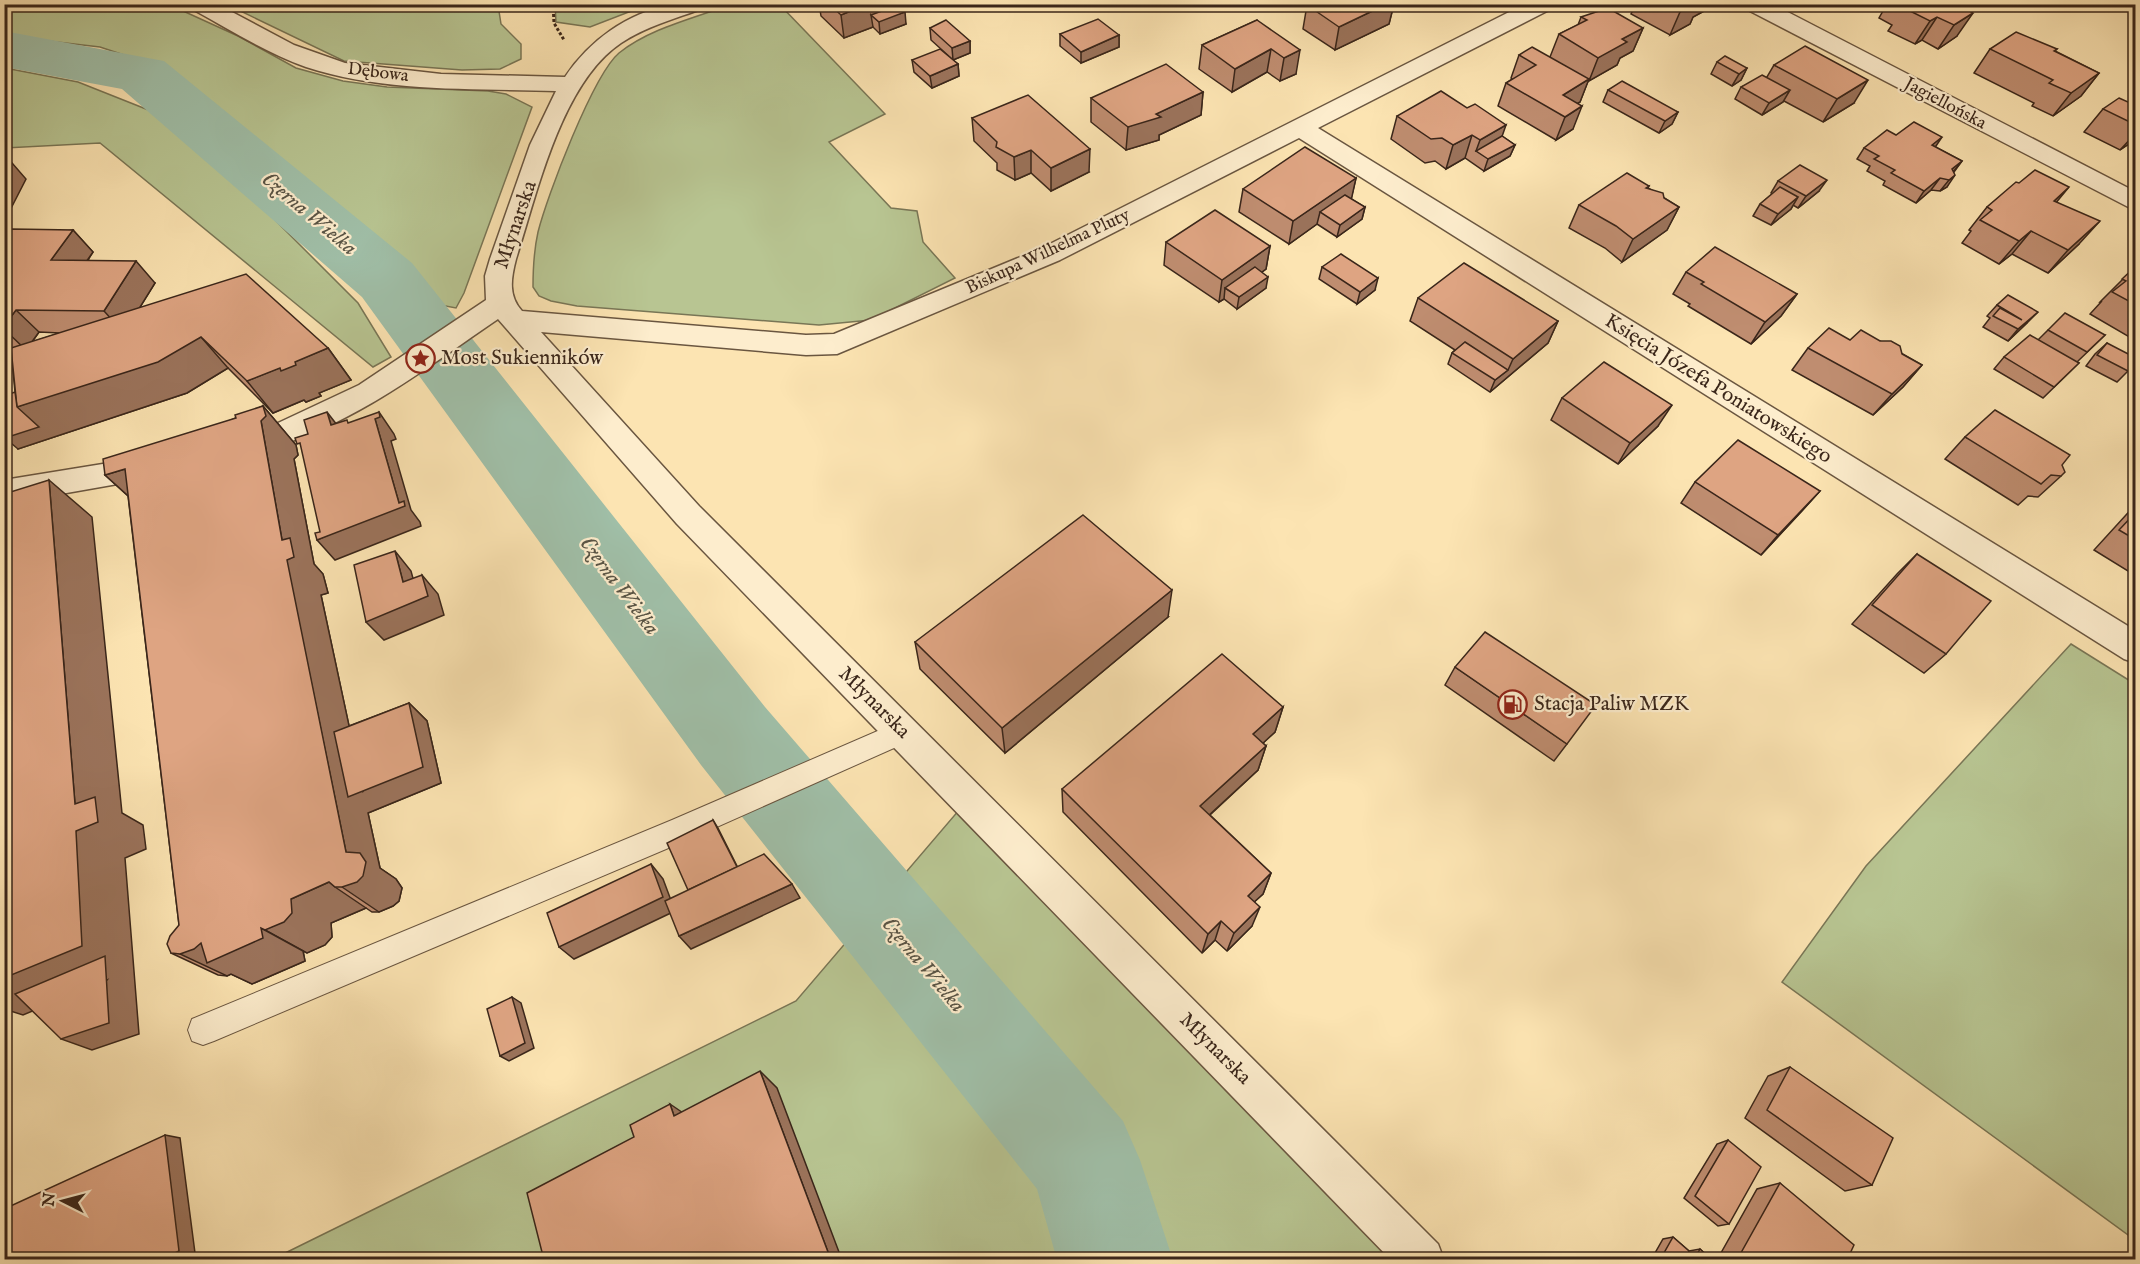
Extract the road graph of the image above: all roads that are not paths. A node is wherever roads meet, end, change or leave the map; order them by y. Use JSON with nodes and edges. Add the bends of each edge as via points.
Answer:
{"nodes":[{"id":1,"x":200,"y":4,"type":"edge"},
{"id":2,"x":693,"y":4,"type":"edge"},
{"id":3,"x":1543,"y":4,"type":"edge"},
{"id":4,"x":1755,"y":4,"type":"edge"},
{"id":5,"x":570,"y":84,"type":"junction"},
{"id":6,"x":1301,"y":128,"type":"junction"},
{"id":7,"x":2136,"y":203,"type":"edge"},
{"id":8,"x":507,"y":312,"type":"junction"},
{"id":9,"x":213,"y":453,"type":"edge"},
{"id":10,"x":181,"y":462,"type":"edge"},
{"id":11,"x":4,"y":492,"type":"edge"},
{"id":12,"x":2136,"y":649,"type":"edge"},
{"id":13,"x":903,"y":732,"type":"junction"},
{"id":14,"x":203,"y":1030,"type":"dead end"},
{"id":15,"x":1422,"y":1260,"type":"edge"}],
"edges":[{"from":1,"to":5,"type":"street","name":"Dębowa","via":[[294,53],[340,69],[399,77]]},
{"from":2,"to":5,"type":"street","name":"Młynarska","via":[[620,33],[589,57]]},
{"from":3,"to":6,"type":"street","name":"Biskupa Wilhelma Pluty"},
{"from":4,"to":7,"type":"street","name":"Jagiellońska"},
{"from":5,"to":8,"type":"street","name":"Młynarska","via":[[498,276]]},
{"from":6,"to":8,"type":"street","name":"Biskupa Wilhelma Pluty","via":[[1051,254],[837,344],[807,345]]},
{"from":6,"to":12,"type":"street","name":"Księcia Józefa Poniatowskiego"},
{"from":8,"to":9,"type":"street","via":[[468,324],[369,393],[287,432]]},
{"from":8,"to":13,"type":"street","name":"Młynarska","via":[[688,515]]},
{"from":10,"to":11,"type":"street"},
{"from":13,"to":14,"type":"lane"},
{"from":13,"to":15,"type":"street","name":"Młynarska"}]}
